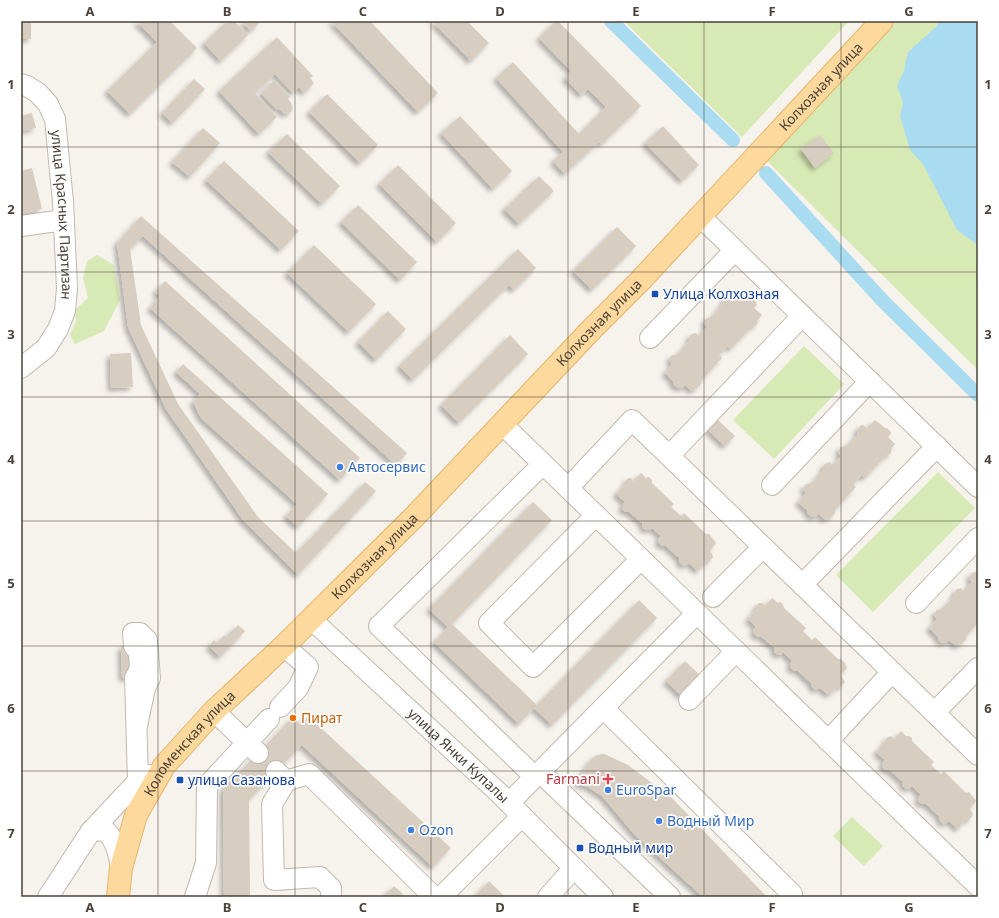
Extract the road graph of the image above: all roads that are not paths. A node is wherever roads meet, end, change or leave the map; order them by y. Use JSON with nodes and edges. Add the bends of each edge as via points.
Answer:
{"nodes":[{"id":1,"x":882,"y":21,"type":"edge"},
{"id":2,"x":21,"y":84,"type":"edge"},
{"id":3,"x":701,"y":217,"type":"junction"},
{"id":4,"x":64,"y":220,"type":"junction"},
{"id":5,"x":21,"y":226,"type":"edge"},
{"id":6,"x":735,"y":250,"type":"junction"},
{"id":7,"x":802,"y":316,"type":"junction"},
{"id":8,"x":650,"y":338,"type":"dead end"},
{"id":9,"x":21,"y":368,"type":"edge"},
{"id":10,"x":870,"y":381,"type":"junction"},
{"id":11,"x":502,"y":424,"type":"junction"},
{"id":12,"x":937,"y":446,"type":"junction"},
{"id":13,"x":669,"y":456,"type":"junction"},
{"id":14,"x":543,"y":464,"type":"junction"},
{"id":15,"x":772,"y":485,"type":"dead end"},
{"id":16,"x":978,"y":487,"type":"edge"},
{"id":17,"x":568,"y":488,"type":"junction"},
{"id":18,"x":596,"y":515,"type":"junction"},
{"id":19,"x":978,"y":538,"type":"edge"},
{"id":20,"x":763,"y":547,"type":"junction"},
{"id":21,"x":641,"y":559,"type":"junction"},
{"id":22,"x":802,"y":585,"type":"junction"},
{"id":23,"x":713,"y":597,"type":"dead end"},
{"id":24,"x":916,"y":603,"type":"dead end"},
{"id":25,"x":697,"y":613,"type":"junction"},
{"id":26,"x":311,"y":618,"type":"junction"},
{"id":27,"x":284,"y":646,"type":"junction"},
{"id":28,"x":736,"y":651,"type":"junction"},
{"id":29,"x":978,"y":668,"type":"edge"},
{"id":30,"x":892,"y":672,"type":"junction"},
{"id":31,"x":689,"y":700,"type":"dead end"},
{"id":32,"x":603,"y":708,"type":"junction"},
{"id":33,"x":214,"y":711,"type":"junction"},
{"id":34,"x":934,"y":713,"type":"junction"},
{"id":35,"x":137,"y":726,"type":"junction"},
{"id":36,"x":828,"y":741,"type":"junction"},
{"id":37,"x":252,"y":748,"type":"junction"},
{"id":38,"x":978,"y":755,"type":"edge"},
{"id":39,"x":164,"y":766,"type":"junction"},
{"id":40,"x":537,"y":774,"type":"junction"},
{"id":41,"x":138,"y":781,"type":"junction"},
{"id":42,"x":516,"y":809,"type":"junction"},
{"id":43,"x":91,"y":831,"type":"junction"},
{"id":44,"x":121,"y":868,"type":"junction"},
{"id":45,"x":573,"y":869,"type":"junction"},
{"id":46,"x":978,"y":886,"type":"edge"},
{"id":47,"x":48,"y":897,"type":"edge"},
{"id":48,"x":118,"y":897,"type":"edge"},
{"id":49,"x":195,"y":897,"type":"edge"},
{"id":50,"x":331,"y":897,"type":"edge"},
{"id":51,"x":434,"y":897,"type":"edge"},
{"id":52,"x":441,"y":897,"type":"edge"},
{"id":53,"x":548,"y":897,"type":"edge"},
{"id":54,"x":603,"y":897,"type":"edge"},
{"id":55,"x":670,"y":897,"type":"edge"},
{"id":56,"x":790,"y":897,"type":"edge"}],
"edges":[{"from":1,"to":3,"type":"main road","name":"Колхозная улица"},
{"from":2,"to":4,"type":"street","name":"улица Красных Партизан","via":[[38,93],[48,104],[55,119]]},
{"from":3,"to":6,"type":"street"},
{"from":3,"to":11,"type":"main road","name":"Колхозная улица"},
{"from":4,"to":5,"type":"street"},
{"from":4,"to":9,"type":"street","name":"улица Красных Партизан","via":[[67,288],[65,312],[46,348]]},
{"from":6,"to":7,"type":"street"},
{"from":6,"to":8,"type":"street"},
{"from":7,"to":10,"type":"street"},
{"from":7,"to":13,"type":"street"},
{"from":10,"to":12,"type":"street"},
{"from":10,"to":15,"type":"street"},
{"from":11,"to":14,"type":"street"},
{"from":11,"to":26,"type":"main road","name":"Колхозная улица","via":[[415,516]]},
{"from":12,"to":16,"type":"street"},
{"from":12,"to":22,"type":"street"},
{"from":13,"to":17,"type":"street","via":[[632,420]]},
{"from":13,"to":20,"type":"street"},
{"from":14,"to":17,"type":"street"},
{"from":14,"to":40,"type":"street","via":[[379,626]]},
{"from":17,"to":18,"type":"street"},
{"from":18,"to":21,"type":"street"},
{"from":18,"to":21,"type":"street","via":[[489,623],[533,667]]},
{"from":19,"to":24,"type":"street"},
{"from":20,"to":22,"type":"street"},
{"from":20,"to":23,"type":"street"},
{"from":21,"to":25,"type":"street"},
{"from":22,"to":30,"type":"street"},
{"from":25,"to":28,"type":"street"},
{"from":25,"to":32,"type":"street"},
{"from":26,"to":27,"type":"main road","name":"Коломенская улица"},
{"from":26,"to":42,"type":"street","name":"улица Янки Купалы"},
{"from":27,"to":33,"type":"main road","name":"Коломенская улица"},
{"from":27,"to":37,"type":"street","via":[[308,667],[298,688],[274,713]]},
{"from":28,"to":31,"type":"street"},
{"from":28,"to":36,"type":"street"},
{"from":29,"to":34,"type":"street"},
{"from":30,"to":34,"type":"street"},
{"from":30,"to":36,"type":"street"},
{"from":32,"to":40,"type":"street"},
{"from":32,"to":56,"type":"street","via":[[792,894]]},
{"from":33,"to":37,"type":"street"},
{"from":33,"to":39,"type":"main road","name":"Коломенская улица"},
{"from":34,"to":38,"type":"street"},
{"from":35,"to":35,"type":"street","via":[[145,688],[150,678],[147,640],[140,633],[133,633],[134,646],[128,653],[129,670],[135,678]]},
{"from":35,"to":41,"type":"street"},
{"from":36,"to":46,"type":"street"},
{"from":37,"to":49,"type":"street","via":[[207,786],[206,863]]},
{"from":39,"to":41,"type":"street"},
{"from":39,"to":44,"type":"main road","name":"Коломенская улица","via":[[136,815]]},
{"from":40,"to":42,"type":"street"},
{"from":40,"to":55,"type":"street"},
{"from":41,"to":43,"type":"street"},
{"from":42,"to":45,"type":"street","name":"улица Янки Купалы"},
{"from":42,"to":52,"type":"street"},
{"from":43,"to":44,"type":"street","via":[[105,830],[113,838]]},
{"from":43,"to":47,"type":"street"},
{"from":44,"to":48,"type":"main road","name":"Коломенская улица"},
{"from":45,"to":53,"type":"street"},
{"from":45,"to":54,"type":"street","name":"улица Янки Купалы"},
{"from":50,"to":51,"type":"street","via":[[331,888],[320,877],[274,880],[272,804],[282,776],[309,774]]}]}
